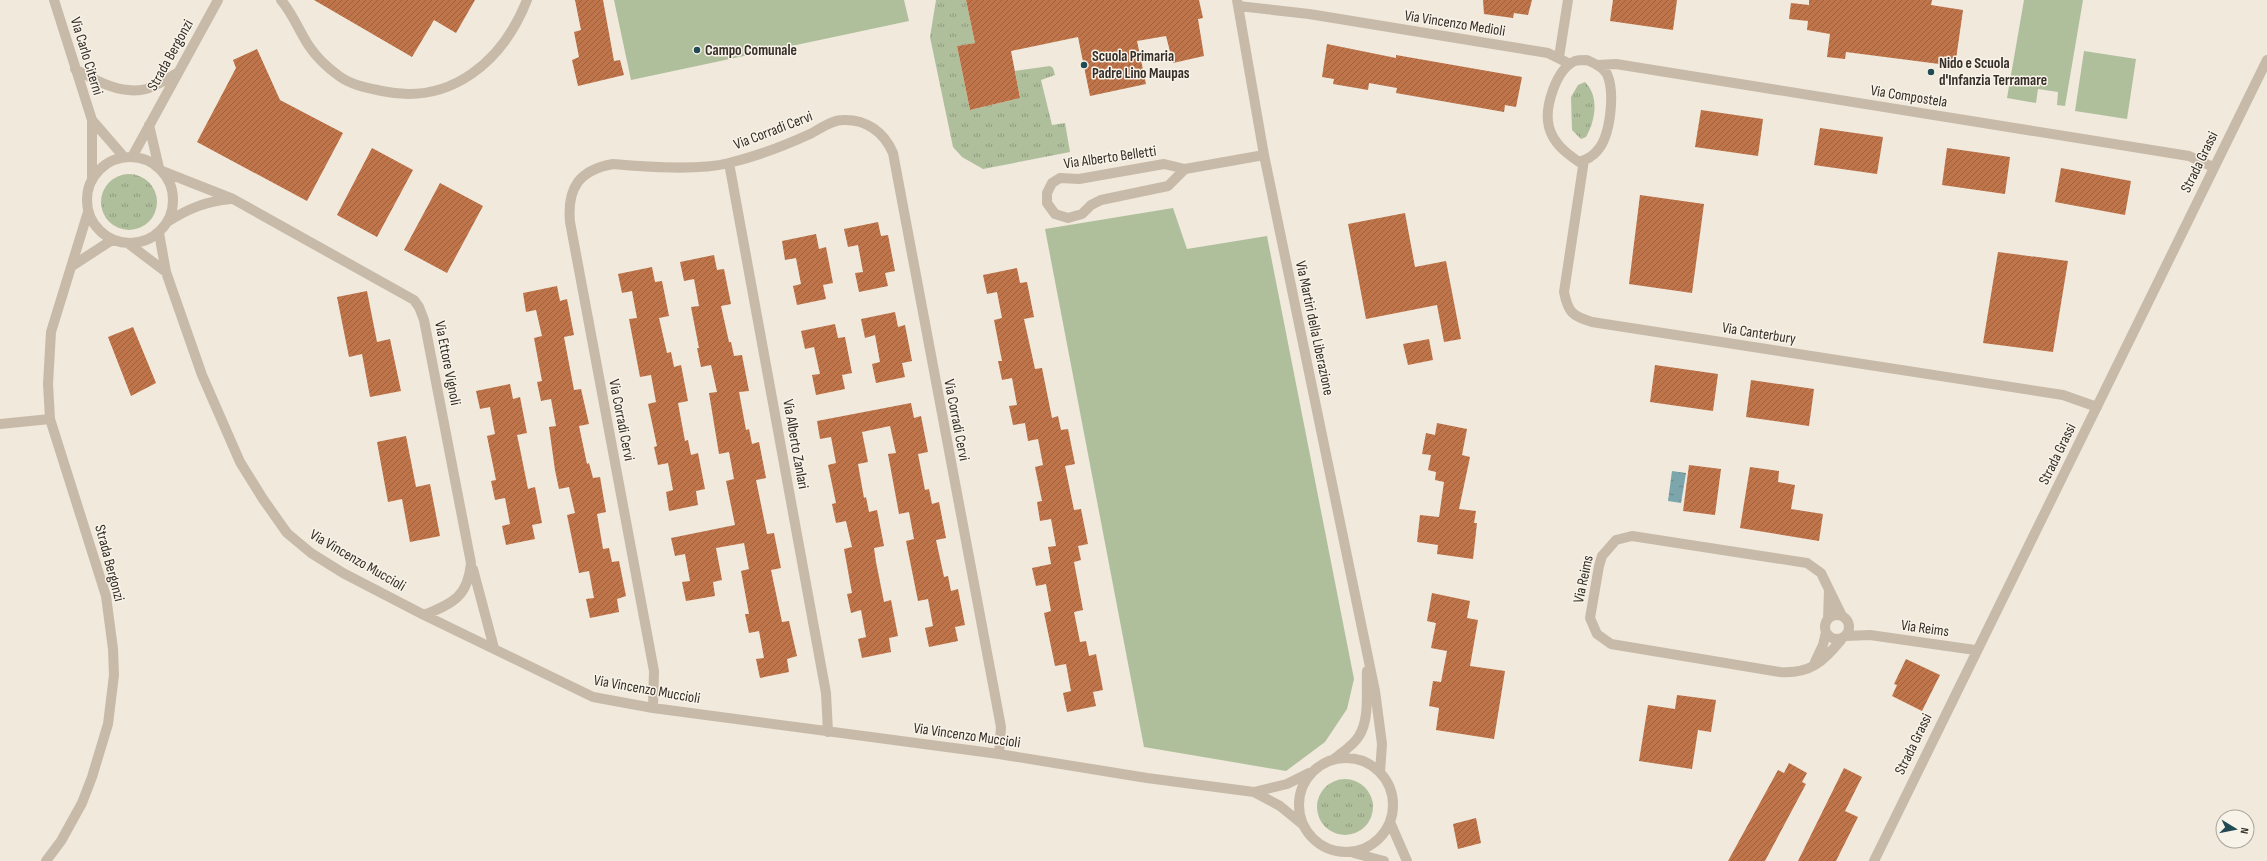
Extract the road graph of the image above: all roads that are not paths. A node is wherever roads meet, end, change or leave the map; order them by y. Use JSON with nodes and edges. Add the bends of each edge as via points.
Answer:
{"nodes":[{"id":1,"x":54,"y":0,"type":"edge"},
{"id":2,"x":218,"y":0,"type":"edge"},
{"id":3,"x":281,"y":0,"type":"edge"},
{"id":4,"x":527,"y":0,"type":"edge"},
{"id":5,"x":1568,"y":0,"type":"edge"},
{"id":6,"x":1237,"y":3,"type":"edge"},
{"id":7,"x":1559,"y":57,"type":"junction"},
{"id":8,"x":2267,"y":60,"type":"edge"},
{"id":9,"x":1570,"y":64,"type":"junction"},
{"id":10,"x":1598,"y":65,"type":"junction"},
{"id":11,"x":75,"y":69,"type":"junction"},
{"id":12,"x":177,"y":74,"type":"junction"},
{"id":13,"x":92,"y":120,"type":"junction"},
{"id":14,"x":148,"y":126,"type":"junction"},
{"id":15,"x":1264,"y":155,"type":"junction"},
{"id":16,"x":128,"y":157,"type":"junction"},
{"id":17,"x":1584,"y":160,"type":"junction"},
{"id":18,"x":729,"y":163,"type":"junction"},
{"id":19,"x":2213,"y":167,"type":"junction"},
{"id":20,"x":160,"y":169,"type":"junction"},
{"id":21,"x":1185,"y":169,"type":"junction"},
{"id":22,"x":92,"y":179,"type":"junction"},
{"id":23,"x":233,"y":199,"type":"junction"},
{"id":24,"x":88,"y":212,"type":"junction"},
{"id":25,"x":167,"y":222,"type":"junction"},
{"id":26,"x":159,"y":233,"type":"junction"},
{"id":27,"x":112,"y":240,"type":"junction"},
{"id":28,"x":129,"y":244,"type":"junction"},
{"id":29,"x":72,"y":266,"type":"junction"},
{"id":30,"x":166,"y":272,"type":"junction"},
{"id":31,"x":2097,"y":407,"type":"junction"},
{"id":32,"x":50,"y":419,"type":"junction"},
{"id":33,"x":0,"y":424,"type":"edge"},
{"id":34,"x":471,"y":563,"type":"junction"},
{"id":35,"x":1830,"y":588,"type":"junction"},
{"id":36,"x":424,"y":615,"type":"junction"},
{"id":37,"x":1828,"y":619,"type":"junction"},
{"id":38,"x":1846,"y":620,"type":"junction"},
{"id":39,"x":1826,"y":632,"type":"junction"},
{"id":40,"x":1870,"y":635,"type":"junction"},
{"id":41,"x":1844,"y":638,"type":"junction"},
{"id":42,"x":494,"y":648,"type":"junction"},
{"id":43,"x":1975,"y":650,"type":"junction"},
{"id":44,"x":1368,"y":661,"type":"junction"},
{"id":45,"x":1813,"y":667,"type":"junction"},
{"id":46,"x":653,"y":708,"type":"junction"},
{"id":47,"x":828,"y":732,"type":"junction"},
{"id":48,"x":999,"y":754,"type":"junction"},
{"id":49,"x":1334,"y":759,"type":"junction"},
{"id":50,"x":1313,"y":771,"type":"junction"},
{"id":51,"x":1380,"y":772,"type":"junction"},
{"id":52,"x":1254,"y":792,"type":"junction"},
{"id":53,"x":1390,"y":822,"type":"junction"},
{"id":54,"x":1302,"y":824,"type":"junction"},
{"id":55,"x":1350,"y":852,"type":"junction"},
{"id":56,"x":46,"y":861,"type":"edge"},
{"id":57,"x":1384,"y":861,"type":"edge"},
{"id":58,"x":1407,"y":861,"type":"edge"},
{"id":59,"x":1874,"y":861,"type":"edge"}],
"edges":[{"from":1,"to":11,"type":"street","name":"Via Carlo Citerni"},
{"from":2,"to":12,"type":"street","name":"Strada Bergonzi"},
{"from":3,"to":4,"type":"street","via":[[309,46],[322,62],[341,78],[365,88],[414,94],[453,86],[475,72],[504,45]]},
{"from":5,"to":7,"type":"street"},
{"from":6,"to":7,"type":"street","name":"Via Vincenzo Medioli","via":[[1548,53]]},
{"from":6,"to":15,"type":"street","name":"Via Martiri della Liberazione"},
{"from":7,"to":9,"type":"street","name":"Via Vincenzo Medioli"},
{"from":8,"to":19,"type":"street","name":"Strada Grassi"},
{"from":9,"to":10,"type":"street","via":[[1587,60]]},
{"from":9,"to":17,"type":"street","via":[[1563,70],[1552,89],[1549,126],[1563,150],[1579,162]]},
{"from":10,"to":17,"type":"street","via":[[1606,73],[1612,92],[1609,119],[1598,151]]},
{"from":10,"to":19,"type":"street","name":"Via Compostela","via":[[1616,64],[2189,156]]},
{"from":11,"to":12,"type":"street","via":[[103,84],[125,90],[146,89]]},
{"from":11,"to":13,"type":"street","name":"Via Carlo Citerni"},
{"from":12,"to":14,"type":"street","name":"Strada Bergonzi"},
{"from":13,"to":16,"type":"street","name":"Via Carlo Citerni"},
{"from":13,"to":22,"type":"street","name":"Via Carlo Citerni"},
{"from":14,"to":16,"type":"street","name":"Strada Bergonzi"},
{"from":14,"to":20,"type":"street"},
{"from":15,"to":21,"type":"street","name":"Via Alberto Belletti"},
{"from":15,"to":44,"type":"street","name":"Via Martiri della Liberazione"},
{"from":16,"to":20,"type":"street","via":[[140,158]]},
{"from":16,"to":22,"type":"street","via":[[111,161]]},
{"from":17,"to":31,"type":"street","name":"Via Canterbury","via":[[1564,292],[1567,305],[1575,316],[1592,322],[2063,395]]},
{"from":18,"to":46,"type":"street","name":"Via Corradi Cervi","via":[[706,166],[600,166],[581,177],[568,207],[654,671]]},
{"from":18,"to":47,"type":"street","name":"Via Alberto Zanlari","via":[[826,693]]},
{"from":18,"to":48,"type":"street","name":"Via Corradi Cervi","via":[[841,120],[871,127],[889,144],[893,153],[1001,727]]},
{"from":19,"to":31,"type":"street","name":"Strada Grassi"},
{"from":20,"to":23,"type":"street","name":"Via Ettore Vignoli"},
{"from":20,"to":25,"type":"street","via":[[172,192],[172,210]]},
{"from":21,"to":21,"type":"street","name":"Via Alberto Belletti","via":[[1164,164],[1079,179],[1060,178],[1052,184],[1047,193],[1047,203],[1055,214],[1068,218],[1082,214],[1101,200],[1168,186]]},
{"from":22,"to":24,"type":"street","via":[[88,190]]},
{"from":23,"to":25,"type":"street","via":[[190,208]]},
{"from":23,"to":34,"type":"street","name":"Via Ettore Vignoli","via":[[414,300],[419,307],[424,320]]},
{"from":24,"to":27,"type":"street","via":[[96,227]]},
{"from":24,"to":29,"type":"street","name":"Strada Bergonzi"},
{"from":25,"to":26,"type":"street"},
{"from":26,"to":28,"type":"street","via":[[144,242]]},
{"from":26,"to":30,"type":"street","name":"Via Vincenzo Muccioli"},
{"from":27,"to":28,"type":"street"},
{"from":27,"to":29,"type":"street"},
{"from":28,"to":30,"type":"street"},
{"from":29,"to":32,"type":"street","name":"Strada Bergonzi","via":[[51,332],[48,384]]},
{"from":30,"to":36,"type":"street","name":"Via Vincenzo Muccioli","via":[[202,375],[240,462],[286,533],[311,553]]},
{"from":31,"to":43,"type":"street","name":"Strada Grassi"},
{"from":32,"to":33,"type":"street"},
{"from":32,"to":56,"type":"street","name":"Strada Bergonzi","via":[[106,596],[114,675],[108,724],[92,777],[82,803]]},
{"from":34,"to":36,"type":"street","name":"Via Ettore Vignoli","via":[[470,579],[460,596]]},
{"from":34,"to":42,"type":"street"},
{"from":35,"to":37,"type":"street"},
{"from":35,"to":38,"type":"street","name":"Via Reims"},
{"from":35,"to":45,"type":"street","name":"Via Reims","via":[[1821,573],[1808,563],[1632,536],[1616,540],[1602,556],[1599,566],[1590,618],[1597,634],[1611,644],[1780,672],[1796,673]]},
{"from":36,"to":42,"type":"street","name":"Via Vincenzo Muccioli"},
{"from":37,"to":38,"type":"street","via":[[1834,615]]},
{"from":37,"to":39,"type":"street","via":[[1825,625]]},
{"from":38,"to":40,"type":"street","name":"Via Reims"},
{"from":38,"to":41,"type":"street","via":[[1850,630]]},
{"from":39,"to":41,"type":"street","via":[[1830,638]]},
{"from":39,"to":45,"type":"street"},
{"from":40,"to":41,"type":"street","name":"Via Reims"},
{"from":40,"to":43,"type":"street","name":"Via Reims"},
{"from":41,"to":45,"type":"street","name":"Via Reims"},
{"from":42,"to":46,"type":"street","name":"Via Vincenzo Muccioli","via":[[594,698]]},
{"from":43,"to":59,"type":"street","name":"Strada Grassi"},
{"from":44,"to":49,"type":"street","name":"Via Martiri della Liberazione","via":[[1364,723],[1352,745]]},
{"from":44,"to":51,"type":"street","name":"Via Martiri della Liberazione","via":[[1380,721]]},
{"from":46,"to":47,"type":"street","name":"Via Vincenzo Muccioli"},
{"from":47,"to":48,"type":"street","name":"Via Vincenzo Muccioli"},
{"from":48,"to":52,"type":"street","name":"Via Vincenzo Muccioli"},
{"from":49,"to":50,"type":"street","name":"Via Martiri della Liberazione"},
{"from":49,"to":51,"type":"street","name":"Via Martiri della Liberazione","via":[[1359,759]]},
{"from":50,"to":52,"type":"street","via":[[1287,784]]},
{"from":50,"to":54,"type":"street","name":"Via Martiri della Liberazione","via":[[1304,782],[1300,796]]},
{"from":51,"to":53,"type":"street","name":"Via Martiri della Liberazione","via":[[1393,796]]},
{"from":52,"to":54,"type":"street","via":[[1280,806]]},
{"from":53,"to":55,"type":"street","name":"Via Martiri della Liberazione","via":[[1384,834],[1375,843]]},
{"from":53,"to":58,"type":"street"},
{"from":54,"to":55,"type":"street","name":"Via Martiri della Liberazione","via":[[1310,836],[1322,846],[1335,851]]},
{"from":55,"to":57,"type":"street","name":"Via Martiri della Liberazione"}]}
